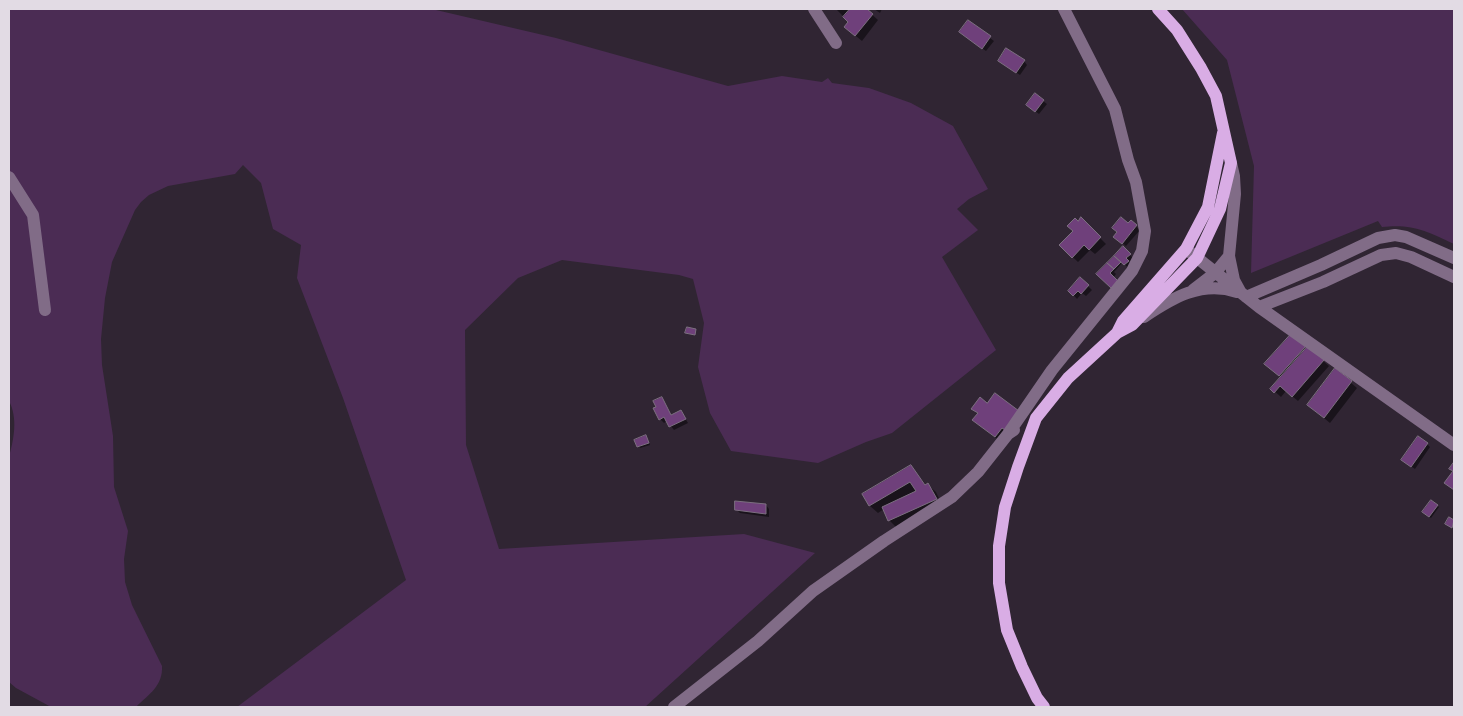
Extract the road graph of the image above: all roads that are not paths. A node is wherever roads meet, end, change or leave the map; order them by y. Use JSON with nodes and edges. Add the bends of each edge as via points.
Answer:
{"nodes":[{"id":1,"x":814,"y":9,"type":"edge"},
{"id":2,"x":1064,"y":9,"type":"edge"},
{"id":3,"x":1158,"y":9,"type":"edge"},
{"id":4,"x":836,"y":43,"type":"dead end"},
{"id":5,"x":1224,"y":128,"type":"junction"},
{"id":6,"x":1231,"y":163,"type":"junction"},
{"id":7,"x":9,"y":177,"type":"edge"},
{"id":8,"x":1378,"y":238,"type":"junction"},
{"id":9,"x":1186,"y":249,"type":"junction"},
{"id":10,"x":1381,"y":255,"type":"junction"},
{"id":11,"x":1229,"y":256,"type":"junction"},
{"id":12,"x":1197,"y":258,"type":"junction"},
{"id":13,"x":1454,"y":258,"type":"edge"},
{"id":14,"x":1215,"y":273,"type":"junction"},
{"id":15,"x":1454,"y":277,"type":"edge"},
{"id":16,"x":1193,"y":290,"type":"junction"},
{"id":17,"x":1244,"y":295,"type":"junction"},
{"id":18,"x":1259,"y":307,"type":"junction"},
{"id":19,"x":45,"y":310,"type":"dead end"},
{"id":20,"x":1132,"y":326,"type":"junction"},
{"id":21,"x":1117,"y":334,"type":"junction"},
{"id":22,"x":1036,"y":418,"type":"junction"},
{"id":23,"x":1008,"y":434,"type":"junction"},
{"id":24,"x":1454,"y":445,"type":"edge"},
{"id":25,"x":674,"y":707,"type":"edge"},
{"id":26,"x":1044,"y":707,"type":"edge"}],
"edges":[{"from":1,"to":4,"type":"street"},
{"from":2,"to":23,"type":"street","via":[[1115,109],[1136,182],[1145,231],[1142,251],[1132,271],[1052,370]]},
{"from":3,"to":5,"type":"main road","via":[[1177,30],[1202,68],[1216,96]]},
{"from":5,"to":6,"type":"main road"},
{"from":5,"to":9,"type":"main road","via":[[1208,207]]},
{"from":6,"to":11,"type":"street","via":[[1235,194]]},
{"from":6,"to":12,"type":"main road","via":[[1220,209]]},
{"from":7,"to":19,"type":"street","via":[[33,215]]},
{"from":8,"to":10,"type":"street"},
{"from":8,"to":13,"type":"street","via":[[1406,237]]},
{"from":8,"to":17,"type":"street","via":[[1321,265]]},
{"from":9,"to":12,"type":"street"},
{"from":9,"to":21,"type":"main road","via":[[1123,321]]},
{"from":10,"to":15,"type":"street","via":[[1396,253],[1411,257]]},
{"from":10,"to":18,"type":"street"},
{"from":11,"to":14,"type":"street"},
{"from":11,"to":17,"type":"street","via":[[1234,280]]},
{"from":12,"to":14,"type":"street"},
{"from":12,"to":20,"type":"main road"},
{"from":14,"to":16,"type":"street"},
{"from":14,"to":17,"type":"street"},
{"from":16,"to":17,"type":"street","via":[[1229,289]]},
{"from":16,"to":20,"type":"street","via":[[1166,302]]},
{"from":17,"to":18,"type":"street"},
{"from":18,"to":24,"type":"street"},
{"from":20,"to":21,"type":"main road"},
{"from":21,"to":22,"type":"main road","via":[[1068,378]]},
{"from":22,"to":23,"type":"street"},
{"from":22,"to":26,"type":"main road","via":[[1005,506],[999,546],[999,583],[1007,630]]},
{"from":23,"to":25,"type":"street","via":[[978,472],[952,496],[813,591]]}]}
